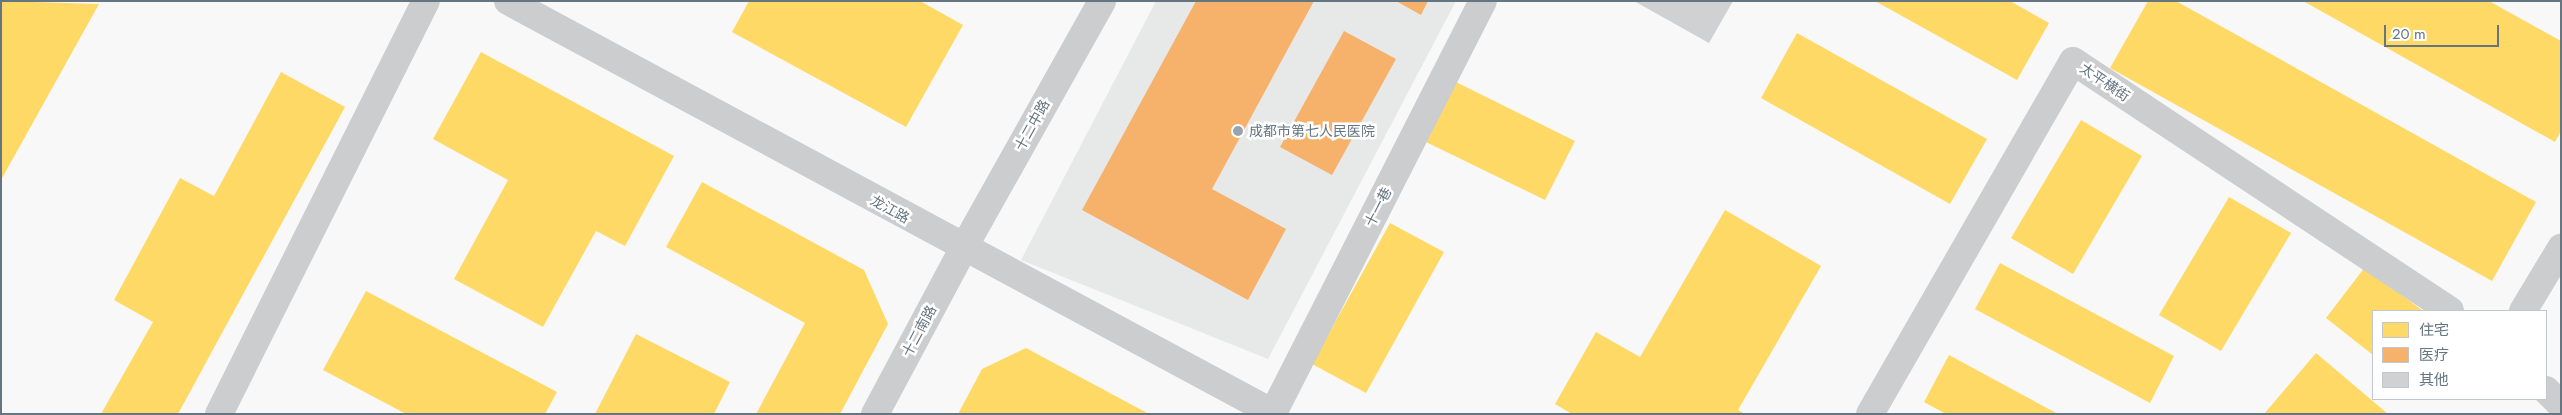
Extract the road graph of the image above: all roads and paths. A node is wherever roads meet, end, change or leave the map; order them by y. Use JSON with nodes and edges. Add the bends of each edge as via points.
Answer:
{"nodes":[{"id":1,"x":426,"y":1,"type":"edge"},
{"id":2,"x":508,"y":1,"type":"edge"},
{"id":3,"x":1102,"y":1,"type":"edge"},
{"id":4,"x":1483,"y":1,"type":"edge"},
{"id":5,"x":2561,"y":248,"type":"edge"},
{"id":6,"x":963,"y":249,"type":"junction"},
{"id":7,"x":2448,"y":310,"type":"edge"},
{"id":8,"x":2524,"y":310,"type":"edge"},
{"id":9,"x":2547,"y":391,"type":"edge"},
{"id":10,"x":2561,"y":405,"type":"edge"},
{"id":11,"x":1274,"y":413,"type":"edge"},
{"id":12,"x":219,"y":414,"type":"edge"},
{"id":13,"x":875,"y":414,"type":"edge"},
{"id":14,"x":1870,"y":414,"type":"edge"}],
"edges":[{"from":1,"to":12,"type":"street"},
{"from":2,"to":6,"type":"street","name":"龙江路"},
{"from":3,"to":6,"type":"street","name":"十二中路"},
{"from":4,"to":11,"type":"street","name":"十一巷"},
{"from":5,"to":8,"type":"street"},
{"from":6,"to":11,"type":"street","name":"龙江路"},
{"from":6,"to":13,"type":"street","name":"十二南路"},
{"from":7,"to":14,"type":"street","name":"太平横街","via":[[2074,61]]},
{"from":9,"to":10,"type":"street"}]}
